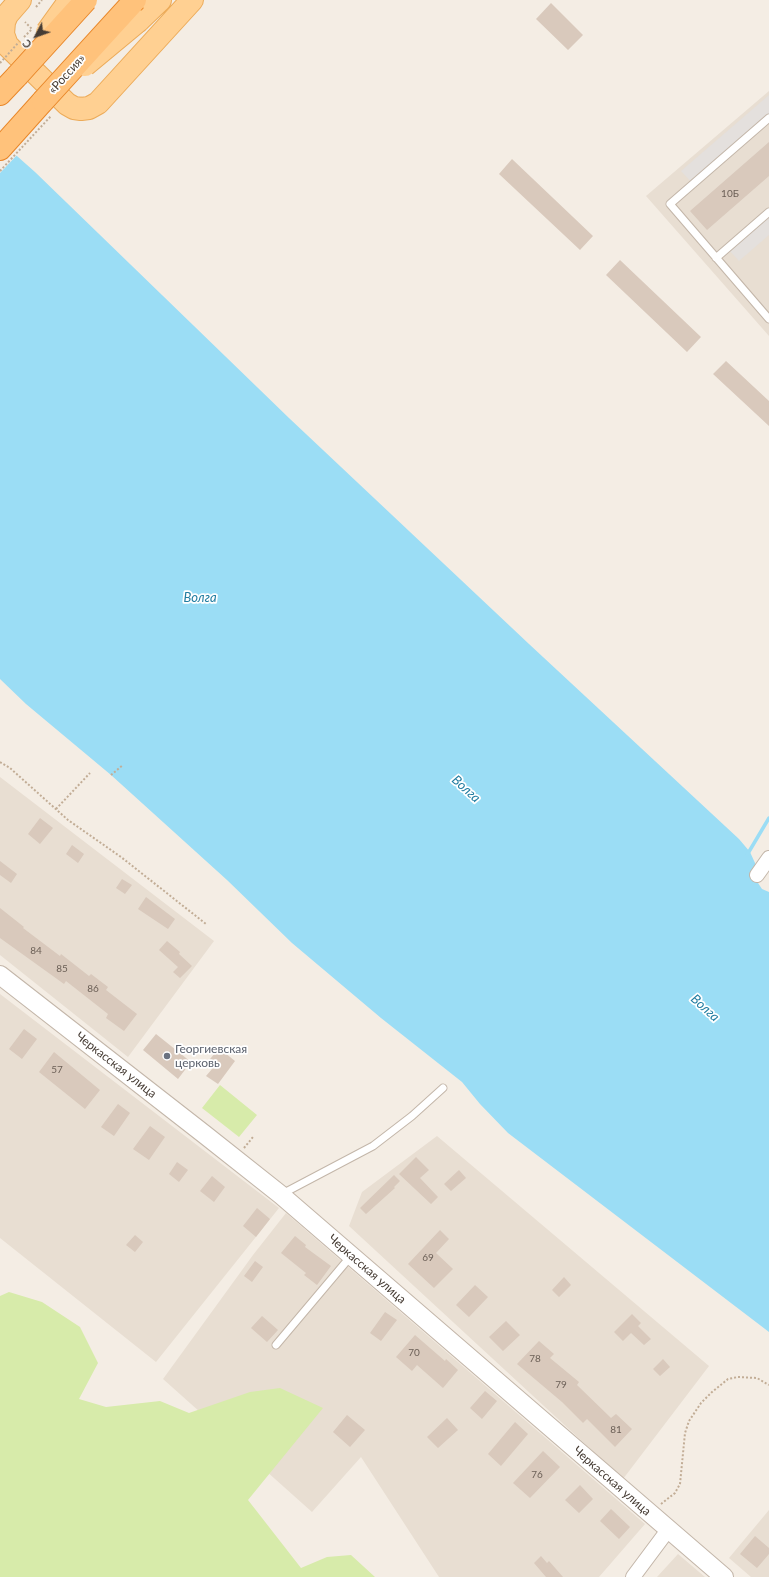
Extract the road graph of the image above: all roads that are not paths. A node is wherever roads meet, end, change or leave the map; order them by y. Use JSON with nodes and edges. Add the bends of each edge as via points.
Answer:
{"nodes":[{"id":1,"x":20,"y":0,"type":"edge"},
{"id":2,"x":70,"y":0,"type":"edge"},
{"id":3,"x":86,"y":0,"type":"edge"},
{"id":4,"x":135,"y":0,"type":"edge"},
{"id":5,"x":160,"y":0,"type":"edge"},
{"id":6,"x":192,"y":0,"type":"edge"},
{"id":7,"x":17,"y":76,"type":"junction"},
{"id":8,"x":0,"y":94,"type":"edge"},
{"id":9,"x":43,"y":101,"type":"junction"},
{"id":10,"x":769,"y":118,"type":"edge"},
{"id":11,"x":0,"y":149,"type":"edge"},
{"id":12,"x":769,"y":212,"type":"edge"},
{"id":13,"x":716,"y":258,"type":"junction"},
{"id":14,"x":769,"y":319,"type":"edge"},
{"id":15,"x":769,"y":858,"type":"edge"},
{"id":16,"x":757,"y":875,"type":"dead end"},
{"id":17,"x":0,"y":975,"type":"edge"},
{"id":18,"x":443,"y":1088,"type":"dead end"},
{"id":19,"x":281,"y":1195,"type":"junction"},
{"id":20,"x":351,"y":1256,"type":"junction"},
{"id":21,"x":276,"y":1345,"type":"dead end"},
{"id":22,"x":668,"y":1530,"type":"junction"},
{"id":23,"x":633,"y":1577,"type":"edge"},
{"id":24,"x":724,"y":1577,"type":"edge"}],
"edges":[{"from":1,"to":6,"type":"main road","via":[[4,22],[3,34],[7,45],[67,104],[81,109],[98,103]]},
{"from":2,"to":7,"type":"main road","bridge":true},
{"from":3,"to":7,"type":"highway","bridge":true},
{"from":4,"to":9,"type":"highway","name":"«Россия»","bridge":true},
{"from":5,"to":9,"type":"main road","bridge":true},
{"from":7,"to":8,"type":"highway"},
{"from":9,"to":11,"type":"highway","name":"«Россия»"},
{"from":10,"to":13,"type":"lane","via":[[670,204]]},
{"from":12,"to":13,"type":"lane"},
{"from":13,"to":14,"type":"lane"},
{"from":15,"to":16,"type":"street"},
{"from":17,"to":19,"type":"street","name":"Черкасская улица"},
{"from":18,"to":19,"type":"lane","via":[[412,1116],[372,1146]]},
{"from":19,"to":20,"type":"street","name":"Черкасская улица"},
{"from":20,"to":21,"type":"lane"},
{"from":20,"to":22,"type":"street","name":"Черкасская улица"},
{"from":22,"to":23,"type":"street"},
{"from":22,"to":24,"type":"street","name":"Черкасская улица"}]}
